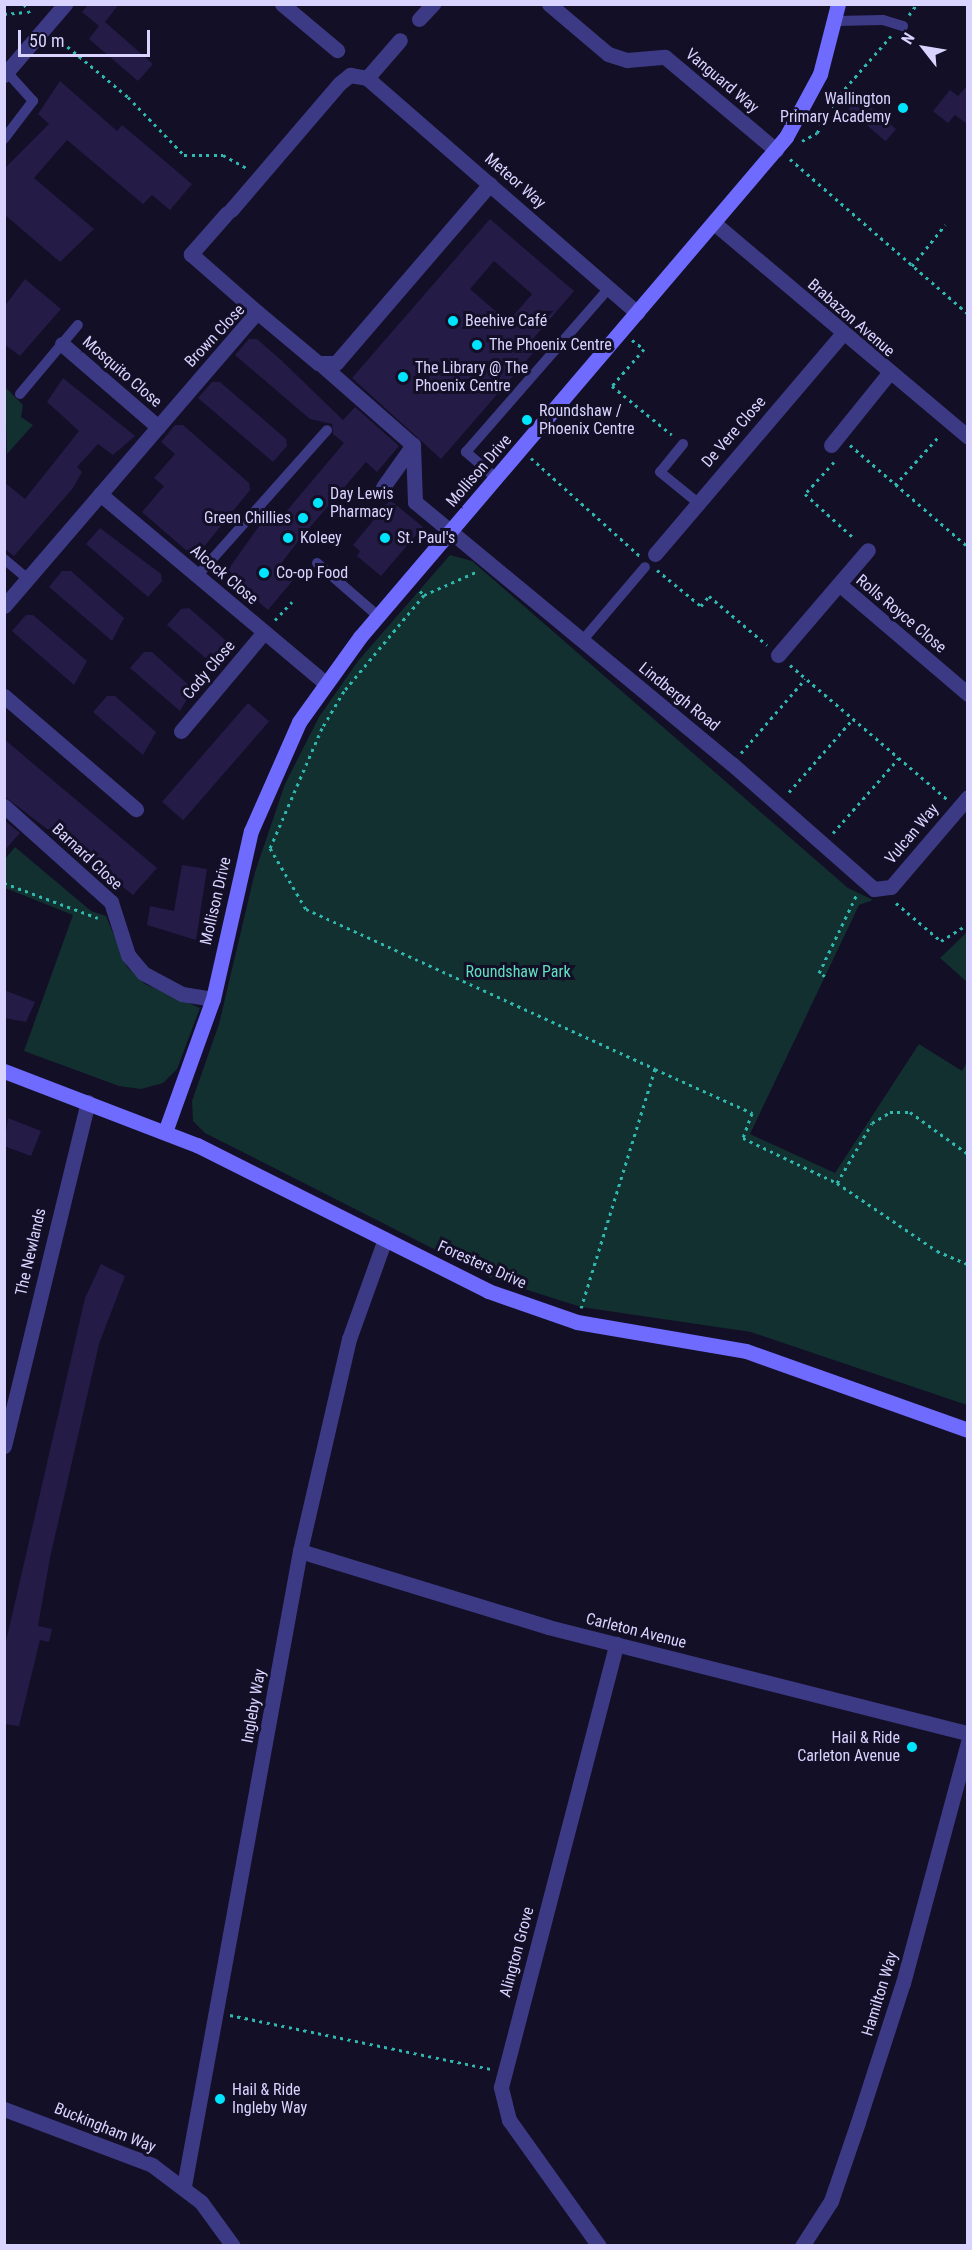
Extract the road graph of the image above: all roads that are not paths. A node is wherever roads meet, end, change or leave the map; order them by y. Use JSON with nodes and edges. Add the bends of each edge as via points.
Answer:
{"nodes":[{"id":1,"x":282,"y":4,"type":"edge"},
{"id":2,"x":433,"y":4,"type":"edge"},
{"id":3,"x":549,"y":4,"type":"edge"},
{"id":4,"x":838,"y":4,"type":"edge"},
{"id":5,"x":62,"y":9,"type":"edge"},
{"id":6,"x":420,"y":19,"type":"dead end"},
{"id":7,"x":836,"y":21,"type":"junction"},
{"id":8,"x":901,"y":26,"type":"road end"},
{"id":9,"x":400,"y":40,"type":"dead end"},
{"id":10,"x":337,"y":50,"type":"dead end"},
{"id":11,"x":6,"y":73,"type":"edge"},
{"id":12,"x":367,"y":78,"type":"junction"},
{"id":13,"x":4,"y":139,"type":"edge"},
{"id":14,"x":779,"y":151,"type":"junction"},
{"id":15,"x":490,"y":184,"type":"junction"},
{"id":16,"x":714,"y":222,"type":"junction"},
{"id":17,"x":609,"y":288,"type":"junction"},
{"id":18,"x":257,"y":312,"type":"junction"},
{"id":19,"x":637,"y":313,"type":"junction"},
{"id":20,"x":78,"y":325,"type":"dead end"},
{"id":21,"x":842,"y":334,"type":"junction"},
{"id":22,"x":62,"y":344,"type":"junction"},
{"id":23,"x":323,"y":366,"type":"junction"},
{"id":24,"x":889,"y":373,"type":"junction"},
{"id":25,"x":20,"y":394,"type":"dead end"},
{"id":26,"x":158,"y":427,"type":"junction"},
{"id":27,"x":327,"y":430,"type":"dead end"},
{"id":28,"x":968,"y":437,"type":"edge"},
{"id":29,"x":683,"y":444,"type":"road end"},
{"id":30,"x":413,"y":445,"type":"junction"},
{"id":31,"x":831,"y":445,"type":"dead end"},
{"id":32,"x":496,"y":478,"type":"junction"},
{"id":33,"x":382,"y":487,"type":"dead end"},
{"id":34,"x":100,"y":494,"type":"junction"},
{"id":35,"x":698,"y":503,"type":"junction"},
{"id":36,"x":450,"y":532,"type":"junction"},
{"id":37,"x":868,"y":550,"type":"road end"},
{"id":38,"x":655,"y":555,"type":"dead end"},
{"id":39,"x":4,"y":559,"type":"edge"},
{"id":40,"x":316,"y":563,"type":"dead end"},
{"id":41,"x":645,"y":567,"type":"dead end"},
{"id":42,"x":198,"y":575,"type":"junction"},
{"id":43,"x":28,"y":579,"type":"junction"},
{"id":44,"x":839,"y":584,"type":"junction"},
{"id":45,"x":4,"y":606,"type":"edge"},
{"id":46,"x":378,"y":616,"type":"junction"},
{"id":47,"x":264,"y":632,"type":"junction"},
{"id":48,"x":582,"y":641,"type":"junction"},
{"id":49,"x":778,"y":655,"type":"road end"},
{"id":50,"x":325,"y":683,"type":"junction"},
{"id":51,"x":968,"y":694,"type":"edge"},
{"id":52,"x":4,"y":696,"type":"edge"},
{"id":53,"x":181,"y":731,"type":"dead end"},
{"id":54,"x":962,"y":803,"type":"edge"},
{"id":55,"x":4,"y":806,"type":"edge"},
{"id":56,"x":136,"y":809,"type":"dead end"},
{"id":57,"x":882,"y":891,"type":"joint"},
{"id":58,"x":213,"y":999,"type":"junction"},
{"id":59,"x":4,"y":1071,"type":"edge"},
{"id":60,"x":88,"y":1102,"type":"junction"},
{"id":61,"x":165,"y":1132,"type":"junction"},
{"id":62,"x":385,"y":1239,"type":"junction"},
{"id":63,"x":968,"y":1430,"type":"edge"},
{"id":64,"x":4,"y":1446,"type":"edge"},
{"id":65,"x":300,"y":1551,"type":"junction"},
{"id":66,"x":616,"y":1644,"type":"junction"},
{"id":67,"x":968,"y":1733,"type":"edge"},
{"id":68,"x":968,"y":1743,"type":"edge"},
{"id":69,"x":4,"y":2109,"type":"edge"},
{"id":70,"x":184,"y":2187,"type":"junction"},
{"id":71,"x":233,"y":2246,"type":"edge"},
{"id":72,"x":599,"y":2246,"type":"edge"},
{"id":73,"x":802,"y":2246,"type":"edge"}],
"edges":[{"from":1,"to":10,"type":"street"},
{"from":2,"to":6,"type":"street"},
{"from":3,"to":14,"type":"street","name":"Vanguard Way","via":[[608,54],[627,60],[665,57]]},
{"from":4,"to":7,"type":"main road","name":"Mollison Drive"},
{"from":5,"to":11,"type":"street"},
{"from":7,"to":8,"type":"lane"},
{"from":7,"to":14,"type":"main road","name":"Mollison Drive","via":[[810,97]]},
{"from":9,"to":12,"type":"street"},
{"from":11,"to":13,"type":"lane","via":[[33,101]]},
{"from":12,"to":15,"type":"street","name":"Meteor Way"},
{"from":12,"to":18,"type":"street","via":[[345,78],[191,254]]},
{"from":14,"to":16,"type":"main road","name":"Mollison Drive"},
{"from":15,"to":17,"type":"street","name":"Meteor Way"},
{"from":15,"to":23,"type":"street","via":[[342,358]]},
{"from":16,"to":19,"type":"main road","name":"Mollison Drive"},
{"from":16,"to":21,"type":"street","name":"Brabazon Avenue"},
{"from":17,"to":19,"type":"street","name":"Meteor Way"},
{"from":17,"to":32,"type":"lane","via":[[466,452]]},
{"from":18,"to":23,"type":"street","name":"Brown Close"},
{"from":18,"to":26,"type":"street","name":"Brown Close"},
{"from":19,"to":32,"type":"main road","name":"Mollison Drive"},
{"from":20,"to":22,"type":"lane"},
{"from":21,"to":24,"type":"street","name":"Brabazon Avenue"},
{"from":21,"to":35,"type":"street","name":"De Vere Close"},
{"from":22,"to":25,"type":"lane"},
{"from":22,"to":26,"type":"street","name":"Mosquito Close"},
{"from":23,"to":30,"type":"street","name":"Brown Close"},
{"from":24,"to":28,"type":"street","name":"Brabazon Avenue"},
{"from":24,"to":31,"type":"street"},
{"from":26,"to":34,"type":"street","name":"Brown Close"},
{"from":27,"to":42,"type":"lane"},
{"from":29,"to":35,"type":"lane","via":[[660,472]]},
{"from":30,"to":33,"type":"street"},
{"from":30,"to":36,"type":"street","name":"Lindbergh Road","via":[[415,502]]},
{"from":32,"to":36,"type":"main road","name":"Mollison Drive"},
{"from":34,"to":42,"type":"street","name":"Alcock Close"},
{"from":34,"to":43,"type":"street","name":"Brown Close"},
{"from":35,"to":38,"type":"street","name":"De Vere Close"},
{"from":36,"to":46,"type":"main road","name":"Mollison Drive"},
{"from":36,"to":48,"type":"street","name":"Lindbergh Road"},
{"from":37,"to":44,"type":"street","name":"Rolls Royce Close"},
{"from":39,"to":43,"type":"lane"},
{"from":40,"to":46,"type":"lane"},
{"from":41,"to":48,"type":"lane"},
{"from":42,"to":47,"type":"street","name":"Alcock Close"},
{"from":43,"to":45,"type":"street","name":"Brown Close"},
{"from":44,"to":49,"type":"street","name":"Rolls Royce Close"},
{"from":44,"to":51,"type":"street","name":"Rolls Royce Close"},
{"from":46,"to":50,"type":"main road","name":"Mollison Drive"},
{"from":47,"to":50,"type":"street","name":"Alcock Close"},
{"from":47,"to":53,"type":"street","name":"Cody Close"},
{"from":48,"to":57,"type":"street","name":"Lindbergh Road","via":[[732,764],[863,880]]},
{"from":50,"to":58,"type":"main road","name":"Mollison Drive","via":[[285,748],[251,831]]},
{"from":52,"to":56,"type":"street"},
{"from":54,"to":57,"type":"street","name":"Vulcan Way"},
{"from":55,"to":58,"type":"street","name":"Barnard Close","via":[[106,896],[128,955],[143,973],[182,994]]},
{"from":58,"to":61,"type":"main road","name":"Mollison Drive"},
{"from":59,"to":60,"type":"main road","name":"Foresters Drive"},
{"from":60,"to":61,"type":"main road","name":"Foresters Drive"},
{"from":60,"to":64,"type":"street","name":"The Newlands"},
{"from":61,"to":62,"type":"main road","name":"Foresters Drive"},
{"from":62,"to":63,"type":"main road","name":"Foresters Drive","via":[[488,1291],[577,1322],[746,1351]]},
{"from":62,"to":65,"type":"street","name":"Ingleby Way","via":[[350,1340]]},
{"from":65,"to":66,"type":"street","name":"Carleton Avenue"},
{"from":65,"to":70,"type":"street","name":"Ingleby Way"},
{"from":66,"to":67,"type":"street","name":"Carleton Avenue"},
{"from":66,"to":72,"type":"street","name":"Alington Grove","via":[[504,2071],[501,2099],[509,2120]]},
{"from":68,"to":73,"type":"street","name":"Hamilton Way","via":[[903,1983],[865,2101],[831,2202]]},
{"from":69,"to":70,"type":"street","name":"Buckingham Way","via":[[152,2165]]},
{"from":70,"to":71,"type":"street","name":"Buckingham Way"}]}
